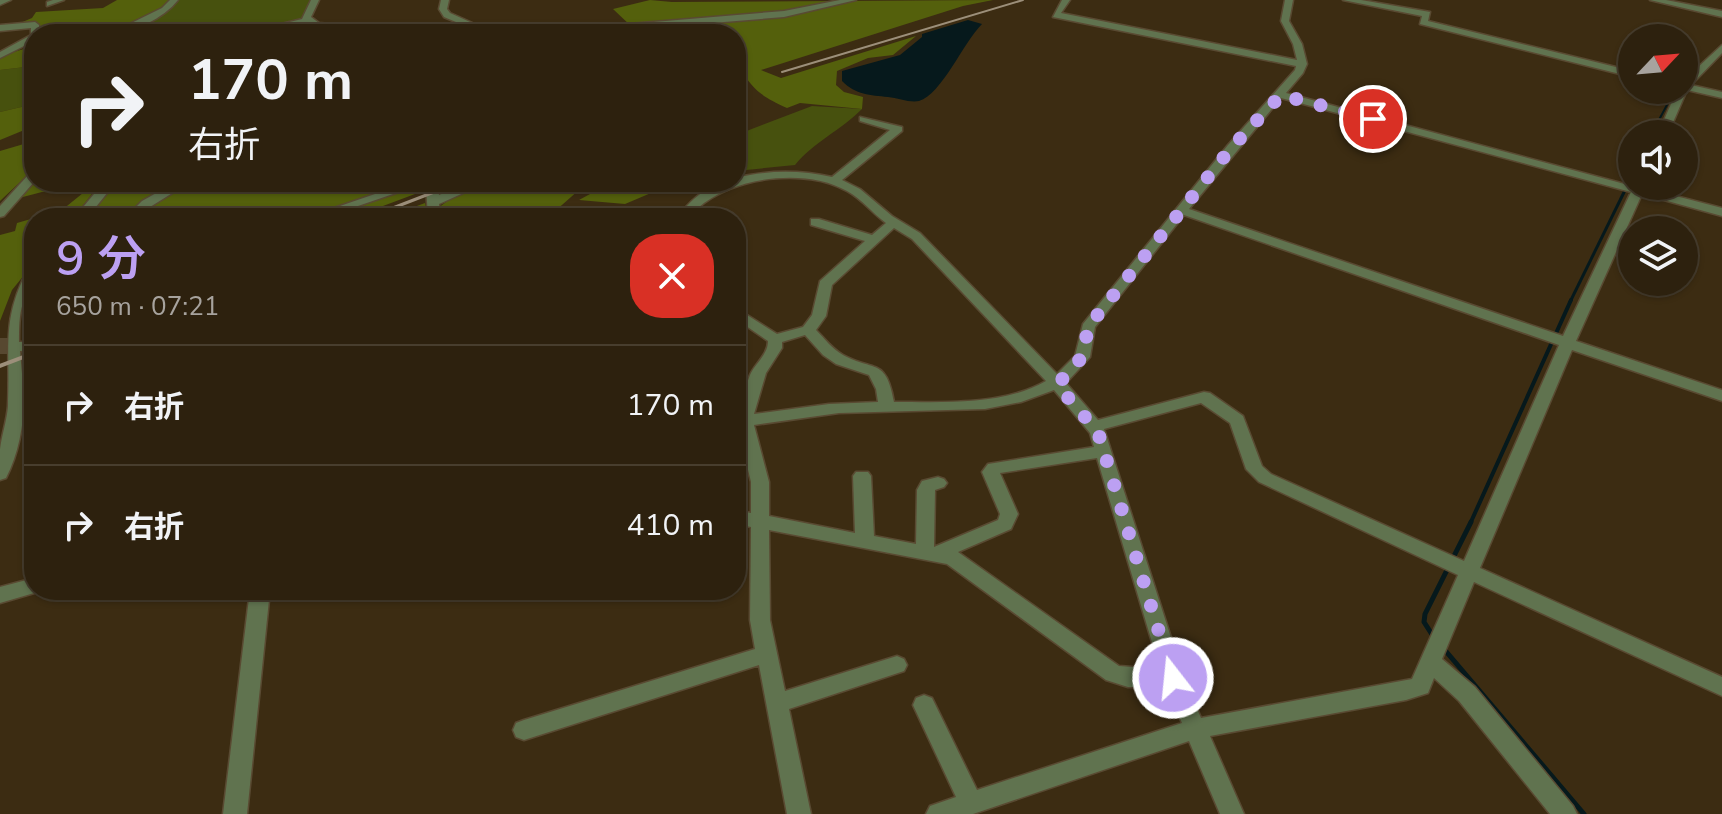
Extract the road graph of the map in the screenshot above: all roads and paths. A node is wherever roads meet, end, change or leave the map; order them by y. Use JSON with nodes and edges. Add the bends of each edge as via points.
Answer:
{"nodes":[{"id":1,"x":7,"y":0,"type":"edge"},
{"id":2,"x":60,"y":0,"type":"edge"},
{"id":3,"x":174,"y":0,"type":"edge"},
{"id":4,"x":315,"y":0,"type":"edge"},
{"id":5,"x":445,"y":0,"type":"edge"},
{"id":6,"x":852,"y":0,"type":"edge"},
{"id":7,"x":1066,"y":0,"type":"edge"},
{"id":8,"x":1289,"y":0,"type":"edge"},
{"id":9,"x":1347,"y":0,"type":"edge"},
{"id":10,"x":1654,"y":0,"type":"edge"},
{"id":11,"x":0,"y":3,"type":"edge"},
{"id":12,"x":50,"y":4,"type":"dead end"},
{"id":13,"x":1722,"y":14,"type":"edge"},
{"id":14,"x":308,"y":20,"type":"junction"},
{"id":15,"x":135,"y":24,"type":"edge"},
{"id":16,"x":292,"y":24,"type":"edge"},
{"id":17,"x":315,"y":24,"type":"edge"},
{"id":18,"x":467,"y":24,"type":"edge"},
{"id":19,"x":665,"y":24,"type":"edge"},
{"id":20,"x":24,"y":26,"type":"edge"},
{"id":21,"x":0,"y":28,"type":"edge"},
{"id":22,"x":24,"y":41,"type":"edge"},
{"id":23,"x":1722,"y":48,"type":"edge"},
{"id":24,"x":0,"y":55,"type":"edge"},
{"id":25,"x":1302,"y":64,"type":"junction"},
{"id":26,"x":1618,"y":71,"type":"edge"},
{"id":27,"x":1698,"y":72,"type":"edge"},
{"id":28,"x":1698,"y":90,"type":"edge"},
{"id":29,"x":1281,"y":95,"type":"junction"},
{"id":30,"x":1722,"y":95,"type":"edge"},
{"id":31,"x":864,"y":119,"type":"dead end"},
{"id":32,"x":746,"y":181,"type":"edge"},
{"id":33,"x":834,"y":181,"type":"junction"},
{"id":34,"x":1618,"y":184,"type":"edge"},
{"id":35,"x":24,"y":186,"type":"edge"},
{"id":36,"x":102,"y":192,"type":"edge"},
{"id":37,"x":167,"y":192,"type":"edge"},
{"id":38,"x":391,"y":192,"type":"edge"},
{"id":39,"x":433,"y":192,"type":"edge"},
{"id":40,"x":457,"y":192,"type":"edge"},
{"id":41,"x":719,"y":192,"type":"edge"},
{"id":42,"x":1631,"y":200,"type":"edge"},
{"id":43,"x":1680,"y":200,"type":"edge"},
{"id":44,"x":435,"y":201,"type":"junction"},
{"id":45,"x":88,"y":208,"type":"edge"},
{"id":46,"x":142,"y":208,"type":"edge"},
{"id":47,"x":342,"y":208,"type":"edge"},
{"id":48,"x":435,"y":208,"type":"edge"},
{"id":49,"x":692,"y":208,"type":"edge"},
{"id":50,"x":1180,"y":210,"type":"junction"},
{"id":51,"x":1722,"y":212,"type":"edge"},
{"id":52,"x":0,"y":213,"type":"edge"},
{"id":53,"x":815,"y":222,"type":"dead end"},
{"id":54,"x":893,"y":223,"type":"junction"},
{"id":55,"x":872,"y":239,"type":"junction"},
{"id":56,"x":24,"y":283,"type":"edge"},
{"id":57,"x":746,"y":319,"type":"edge"},
{"id":58,"x":808,"y":330,"type":"junction"},
{"id":59,"x":775,"y":339,"type":"junction"},
{"id":60,"x":1565,"y":343,"type":"junction"},
{"id":61,"x":1057,"y":385,"type":"junction"},
{"id":62,"x":24,"y":392,"type":"edge"},
{"id":63,"x":16,"y":396,"type":"junction"},
{"id":64,"x":1722,"y":396,"type":"edge"},
{"id":65,"x":887,"y":407,"type":"junction"},
{"id":66,"x":746,"y":408,"type":"edge"},
{"id":67,"x":746,"y":424,"type":"edge"},
{"id":68,"x":1095,"y":426,"type":"junction"},
{"id":69,"x":746,"y":443,"type":"edge"},
{"id":70,"x":1105,"y":451,"type":"junction"},
{"id":71,"x":0,"y":474,"type":"edge"},
{"id":72,"x":862,"y":476,"type":"dead end"},
{"id":73,"x":938,"y":483,"type":"dead end"},
{"id":74,"x":746,"y":519,"type":"edge"},
{"id":75,"x":760,"y":521,"type":"junction"},
{"id":76,"x":865,"y":540,"type":"junction"},
{"id":77,"x":932,"y":552,"type":"junction"},
{"id":78,"x":1458,"y":565,"type":"junction"},
{"id":79,"x":24,"y":589,"type":"edge"},
{"id":80,"x":0,"y":595,"type":"edge"},
{"id":81,"x":259,"y":600,"type":"edge"},
{"id":82,"x":1437,"y":649,"type":"junction"},
{"id":83,"x":767,"y":654,"type":"junction"},
{"id":84,"x":897,"y":665,"type":"dead end"},
{"id":85,"x":1173,"y":678,"type":"junction"},
{"id":86,"x":1722,"y":687,"type":"edge"},
{"id":87,"x":776,"y":703,"type":"junction"},
{"id":88,"x":924,"y":705,"type":"dead end"},
{"id":89,"x":1195,"y":729,"type":"junction"},
{"id":90,"x":524,"y":730,"type":"dead end"},
{"id":91,"x":971,"y":803,"type":"junction"},
{"id":92,"x":235,"y":814,"type":"edge"},
{"id":93,"x":799,"y":814,"type":"edge"},
{"id":94,"x":938,"y":814,"type":"edge"},
{"id":95,"x":1232,"y":814,"type":"edge"},
{"id":96,"x":1565,"y":814,"type":"edge"}],
"edges":[{"from":1,"to":11,"type":"street"},
{"from":2,"to":12,"type":"street"},
{"from":3,"to":15,"type":"street"},
{"from":4,"to":14,"type":"street","via":[[306,13]]},
{"from":5,"to":18,"type":"street","via":[[444,13]]},
{"from":6,"to":19,"type":"street","via":[[784,14]]},
{"from":7,"to":25,"type":"street","via":[[1056,15]]},
{"from":8,"to":25,"type":"street","via":[[1285,21],[1296,37]]},
{"from":9,"to":26,"type":"street","via":[[1427,14],[1423,22]]},
{"from":10,"to":13,"type":"street"},
{"from":14,"to":16,"type":"street"},
{"from":14,"to":17,"type":"street"},
{"from":20,"to":21,"type":"street"},
{"from":22,"to":24,"type":"street"},
{"from":23,"to":27,"type":"street"},
{"from":25,"to":29,"type":"street"},
{"from":28,"to":30,"type":"street"},
{"from":29,"to":34,"type":"street"},
{"from":29,"to":50,"type":"street"},
{"from":31,"to":33,"type":"street","via":[[898,129]]},
{"from":32,"to":33,"type":"street","via":[[786,174]]},
{"from":33,"to":54,"type":"street","via":[[862,196]]},
{"from":35,"to":52,"type":"street"},
{"from":36,"to":45,"type":"street"},
{"from":37,"to":46,"type":"street"},
{"from":38,"to":47,"type":"street"},
{"from":39,"to":44,"type":"street"},
{"from":40,"to":44,"type":"street"},
{"from":41,"to":49,"type":"street"},
{"from":42,"to":60,"type":"street"},
{"from":43,"to":51,"type":"street"},
{"from":44,"to":48,"type":"street"},
{"from":50,"to":60,"type":"street"},
{"from":50,"to":61,"type":"street","via":[[1088,327],[1083,356]]},
{"from":53,"to":55,"type":"street"},
{"from":54,"to":55,"type":"street"},
{"from":54,"to":61,"type":"street","via":[[916,236]]},
{"from":55,"to":58,"type":"street","via":[[825,284],[819,316]]},
{"from":56,"to":63,"type":"street","via":[[13,307]]},
{"from":57,"to":59,"type":"street"},
{"from":58,"to":59,"type":"street"},
{"from":58,"to":65,"type":"street","via":[[831,354],[873,369],[881,379]]},
{"from":59,"to":66,"type":"street"},
{"from":60,"to":64,"type":"street"},
{"from":60,"to":78,"type":"street"},
{"from":61,"to":65,"type":"street","via":[[973,405]]},
{"from":61,"to":68,"type":"street"},
{"from":62,"to":63,"type":"street"},
{"from":63,"to":71,"type":"street"},
{"from":65,"to":67,"type":"street","via":[[802,412]]},
{"from":68,"to":70,"type":"street"},
{"from":68,"to":78,"type":"street","via":[[1204,397],[1237,420],[1260,474]]},
{"from":69,"to":75,"type":"street","via":[[759,474]]},
{"from":70,"to":77,"type":"street","via":[[994,468],[991,472],[1009,514],[1005,524]]},
{"from":70,"to":85,"type":"street"},
{"from":72,"to":76,"type":"street"},
{"from":73,"to":77,"type":"street","via":[[926,490]]},
{"from":74,"to":75,"type":"street"},
{"from":75,"to":76,"type":"street"},
{"from":75,"to":83,"type":"street","via":[[759,606]]},
{"from":76,"to":77,"type":"street"},
{"from":77,"to":85,"type":"street","via":[[962,563],[1113,674]]},
{"from":78,"to":82,"type":"street"},
{"from":78,"to":86,"type":"street"},
{"from":79,"to":80,"type":"street"},
{"from":81,"to":92,"type":"street"},
{"from":82,"to":89,"type":"street","via":[[1425,680],[1414,689]]},
{"from":82,"to":96,"type":"street"},
{"from":83,"to":87,"type":"street"},
{"from":83,"to":90,"type":"street"},
{"from":84,"to":87,"type":"street"},
{"from":85,"to":89,"type":"street"},
{"from":87,"to":93,"type":"street"},
{"from":88,"to":91,"type":"street"},
{"from":89,"to":91,"type":"street"},
{"from":89,"to":95,"type":"street"},
{"from":91,"to":94,"type":"street"}]}
